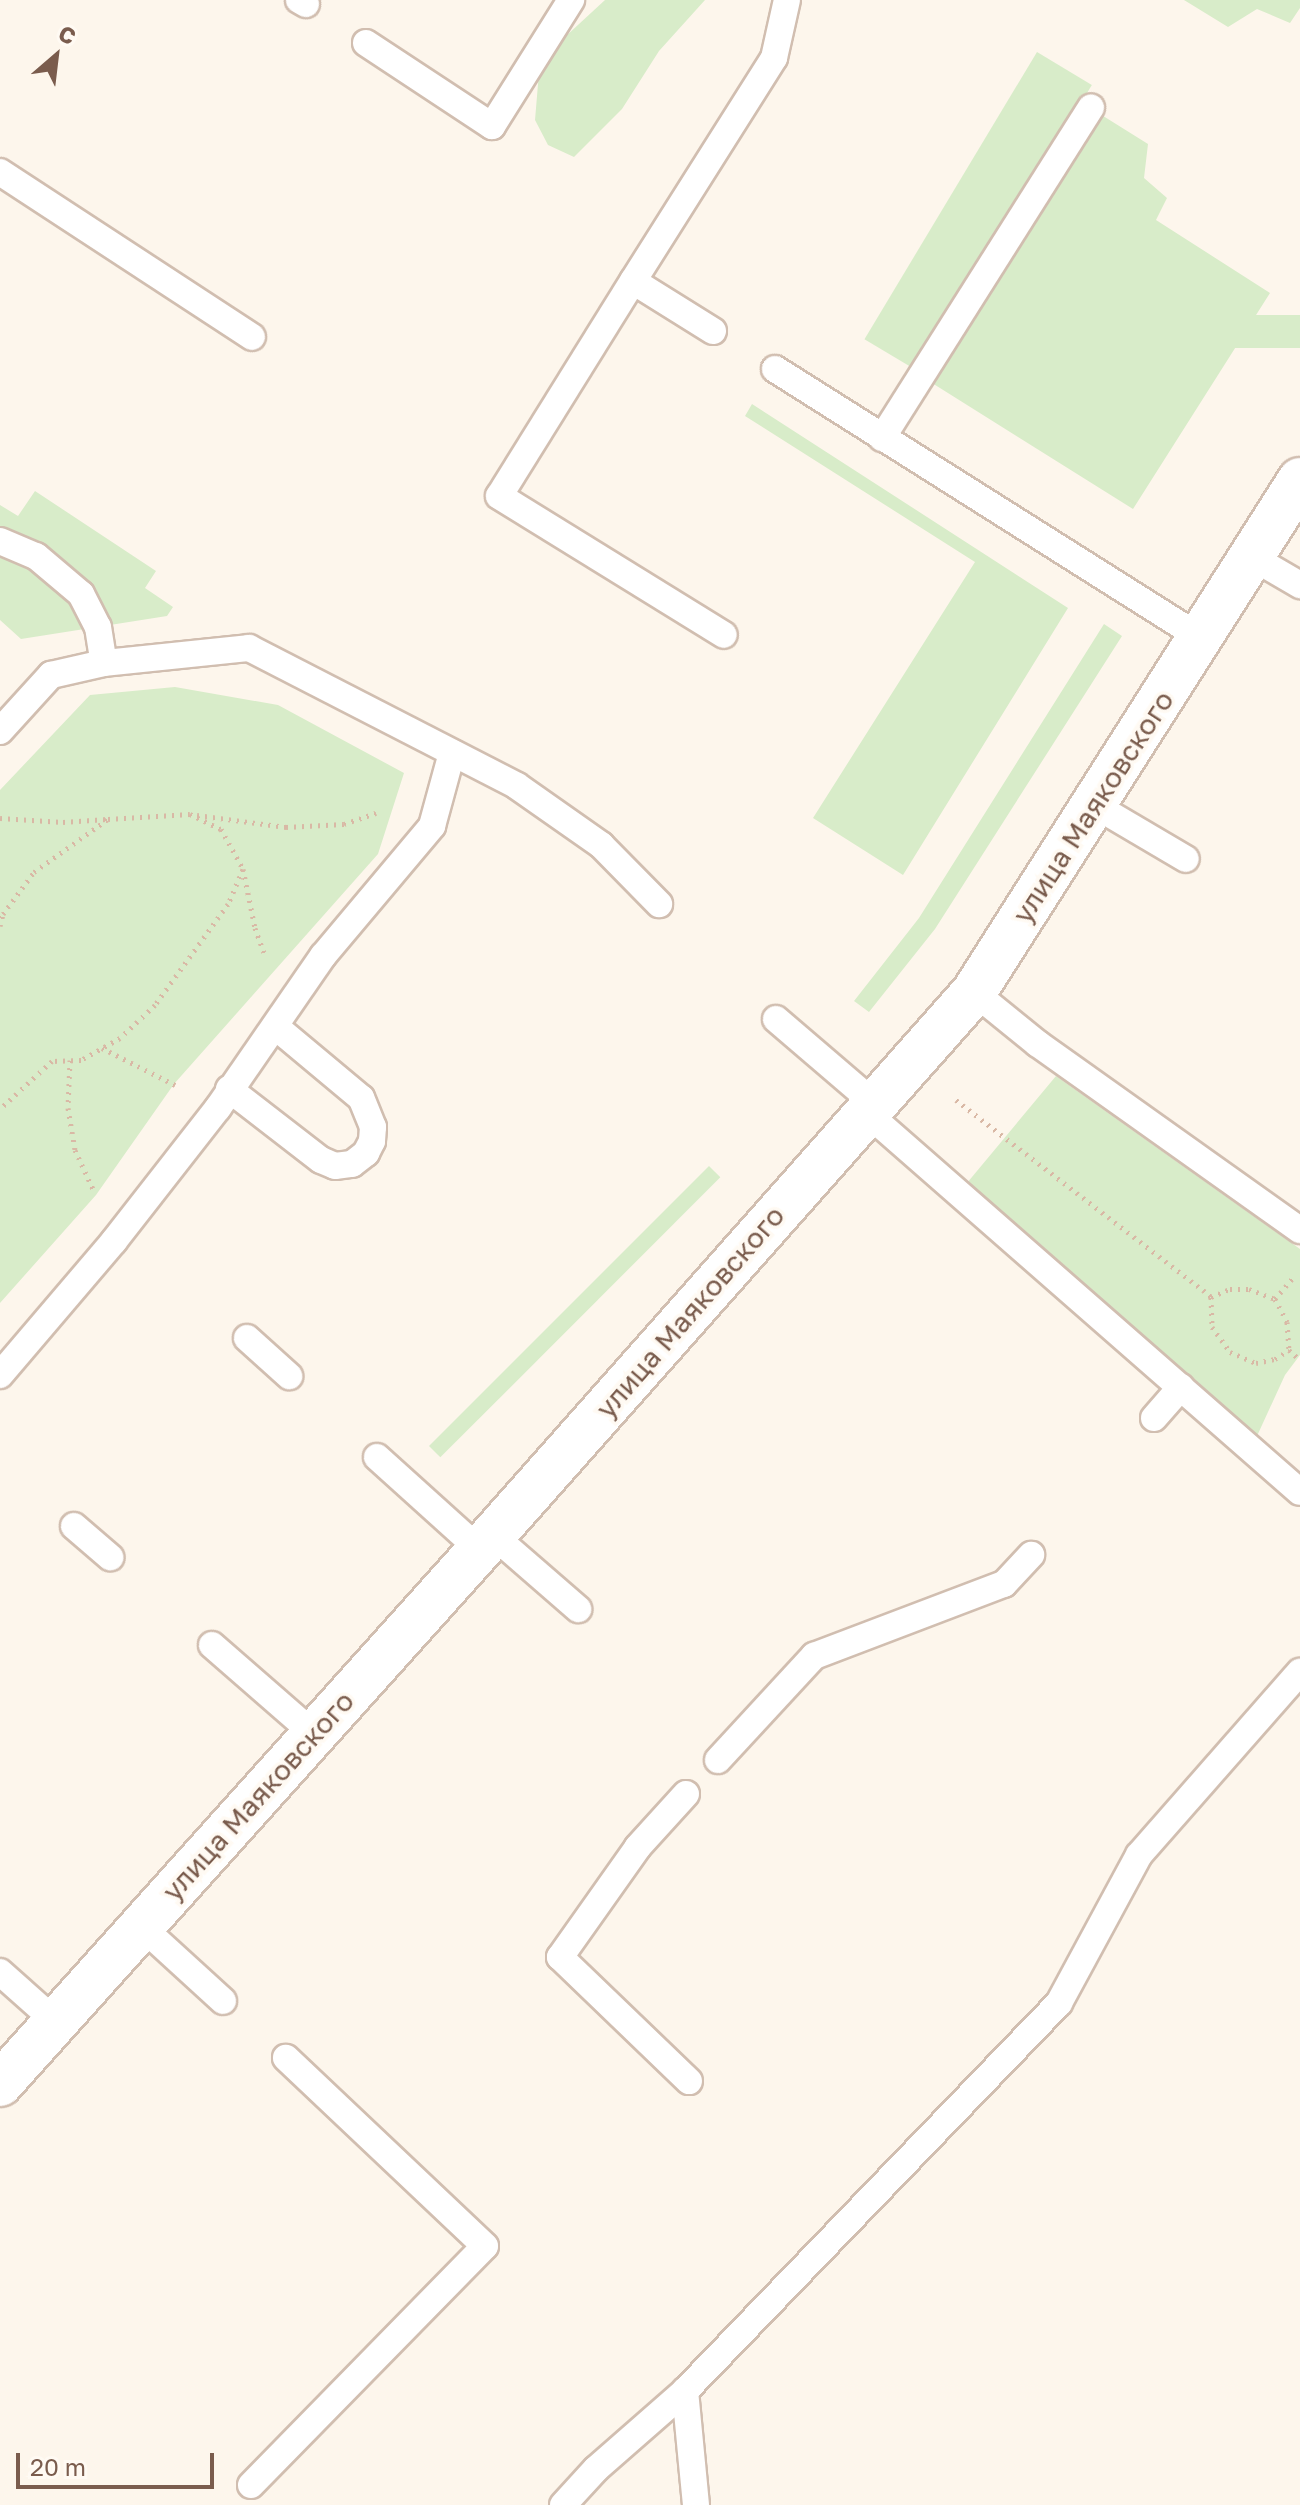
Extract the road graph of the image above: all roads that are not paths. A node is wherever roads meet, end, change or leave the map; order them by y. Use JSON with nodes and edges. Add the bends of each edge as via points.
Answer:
{"nodes":[{"id":1,"x":571,"y":0,"type":"edge"},
{"id":2,"x":787,"y":0,"type":"edge"},
{"id":3,"x":366,"y":43,"type":"dead end"},
{"id":4,"x":1091,"y":108,"type":"dead end"},
{"id":5,"x":0,"y":172,"type":"edge"},
{"id":6,"x":633,"y":281,"type":"junction"},
{"id":7,"x":713,"y":331,"type":"dead end"},
{"id":8,"x":252,"y":337,"type":"dead end"},
{"id":9,"x":775,"y":369,"type":"dead end"},
{"id":10,"x":882,"y":438,"type":"junction"},
{"id":11,"x":1300,"y":480,"type":"edge"},
{"id":12,"x":0,"y":541,"type":"edge"},
{"id":13,"x":1252,"y":557,"type":"junction"},
{"id":14,"x":1300,"y":585,"type":"edge"},
{"id":15,"x":724,"y":635,"type":"dead end"},
{"id":16,"x":1201,"y":638,"type":"junction"},
{"id":17,"x":104,"y":663,"type":"junction"},
{"id":18,"x":0,"y":731,"type":"edge"},
{"id":19,"x":452,"y":753,"type":"junction"},
{"id":20,"x":1096,"y":806,"type":"junction"},
{"id":21,"x":1186,"y":859,"type":"dead end"},
{"id":22,"x":659,"y":904,"type":"dead end"},
{"id":23,"x":974,"y":992,"type":"junction"},
{"id":24,"x":776,"y":1019,"type":"dead end"},
{"id":25,"x":275,"y":1026,"type":"junction"},
{"id":26,"x":223,"y":1099,"type":"junction"},
{"id":27,"x":871,"y":1109,"type":"junction"},
{"id":28,"x":1300,"y":1230,"type":"edge"},
{"id":29,"x":247,"y":1338,"type":"dead end"},
{"id":30,"x":0,"y":1375,"type":"edge"},
{"id":31,"x":289,"y":1376,"type":"dead end"},
{"id":32,"x":1181,"y":1387,"type":"junction"},
{"id":33,"x":1154,"y":1418,"type":"dead end"},
{"id":34,"x":377,"y":1457,"type":"dead end"},
{"id":35,"x":1300,"y":1492,"type":"edge"},
{"id":36,"x":74,"y":1526,"type":"dead end"},
{"id":37,"x":487,"y":1542,"type":"junction"},
{"id":38,"x":1031,"y":1555,"type":"dead end"},
{"id":39,"x":110,"y":1557,"type":"dead end"},
{"id":40,"x":578,"y":1609,"type":"dead end"},
{"id":41,"x":212,"y":1645,"type":"dead end"},
{"id":42,"x":1300,"y":1672,"type":"edge"},
{"id":43,"x":314,"y":1734,"type":"junction"},
{"id":44,"x":722,"y":1745,"type":"dead end"},
{"id":45,"x":686,"y":1794,"type":"dead end"},
{"id":46,"x":141,"y":1926,"type":"junction"},
{"id":47,"x":0,"y":1972,"type":"edge"},
{"id":48,"x":223,"y":2001,"type":"dead end"},
{"id":49,"x":55,"y":2021,"type":"junction"},
{"id":50,"x":286,"y":2058,"type":"dead end"},
{"id":51,"x":689,"y":2081,"type":"dead end"},
{"id":52,"x":0,"y":2084,"type":"edge"},
{"id":53,"x":685,"y":2391,"type":"junction"},
{"id":54,"x":251,"y":2485,"type":"dead end"},
{"id":55,"x":563,"y":2505,"type":"edge"},
{"id":56,"x":696,"y":2505,"type":"edge"}],
"edges":[{"from":1,"to":3,"type":"lane","via":[[492,126]]},
{"from":2,"to":6,"type":"lane","via":[[774,58]]},
{"from":4,"to":10,"type":"lane"},
{"from":5,"to":8,"type":"lane"},
{"from":6,"to":7,"type":"lane"},
{"from":6,"to":15,"type":"lane","via":[[499,496]]},
{"from":9,"to":10,"type":"lane"},
{"from":10,"to":16,"type":"lane"},
{"from":11,"to":13,"type":"main road","name":"улица Маяковского"},
{"from":12,"to":17,"type":"lane","via":[[36,556],[81,594],[98,627]]},
{"from":13,"to":14,"type":"lane"},
{"from":13,"to":16,"type":"main road","name":"улица Маяковского"},
{"from":16,"to":20,"type":"main road","name":"улица Маяковского"},
{"from":17,"to":18,"type":"lane","via":[[51,675]]},
{"from":17,"to":19,"type":"lane","via":[[249,648]]},
{"from":19,"to":22,"type":"lane","via":[[517,786],[601,845]]},
{"from":19,"to":25,"type":"lane","via":[[432,826],[323,956]]},
{"from":20,"to":21,"type":"lane"},
{"from":20,"to":23,"type":"main road","name":"улица Маяковского"},
{"from":23,"to":27,"type":"main road","name":"улица Маяковского"},
{"from":23,"to":28,"type":"lane","via":[[1038,1044]]},
{"from":24,"to":27,"type":"lane"},
{"from":25,"to":26,"type":"lane"},
{"from":25,"to":26,"type":"lane","via":[[361,1098],[373,1127],[366,1153],[352,1164],[335,1166]]},
{"from":26,"to":30,"type":"lane","via":[[114,1241]]},
{"from":27,"to":32,"type":"lane"},
{"from":27,"to":37,"type":"main road","name":"улица Маяковского"},
{"from":29,"to":31,"type":"lane"},
{"from":32,"to":33,"type":"lane"},
{"from":32,"to":35,"type":"lane"},
{"from":34,"to":37,"type":"lane"},
{"from":36,"to":39,"type":"lane"},
{"from":37,"to":40,"type":"lane"},
{"from":37,"to":43,"type":"main road","name":"улица Маяковского"},
{"from":38,"to":44,"type":"lane","via":[[1004,1584],[814,1656]]},
{"from":41,"to":43,"type":"lane"},
{"from":42,"to":53,"type":"lane","via":[[1139,1855],[1059,2003]]},
{"from":43,"to":46,"type":"main road","name":"улица Маяковского"},
{"from":45,"to":51,"type":"lane","via":[[638,1847],[560,1957]]},
{"from":46,"to":48,"type":"lane"},
{"from":46,"to":49,"type":"main road","name":"улица Маяковского"},
{"from":47,"to":49,"type":"lane"},
{"from":49,"to":52,"type":"main road","name":"улица Маяковского"},
{"from":50,"to":54,"type":"lane","via":[[485,2246]]},
{"from":53,"to":55,"type":"lane"},
{"from":53,"to":56,"type":"lane"}]}
